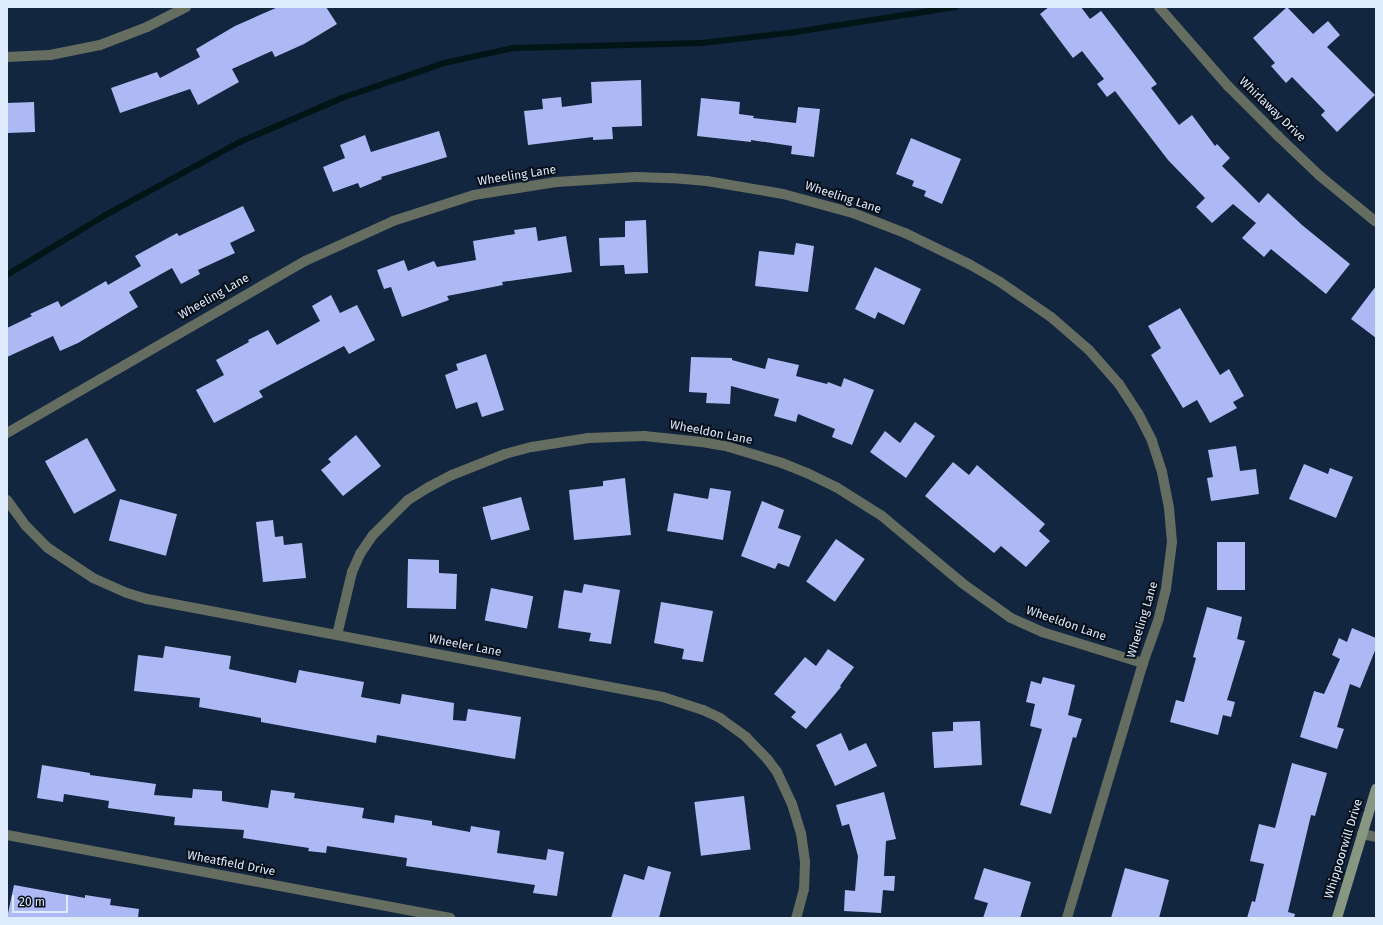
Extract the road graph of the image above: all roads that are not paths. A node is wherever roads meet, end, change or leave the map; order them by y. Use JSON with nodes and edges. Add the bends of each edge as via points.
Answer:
{"nodes":[{"id":1,"x":186,"y":7,"type":"edge"},
{"id":2,"x":1159,"y":7,"type":"edge"},
{"id":3,"x":7,"y":57,"type":"edge"},
{"id":4,"x":1376,"y":222,"type":"edge"},
{"id":5,"x":7,"y":433,"type":"edge"},
{"id":6,"x":7,"y":500,"type":"edge"},
{"id":7,"x":337,"y":635,"type":"junction"},
{"id":8,"x":1144,"y":664,"type":"junction"},
{"id":9,"x":1376,"y":789,"type":"edge"},
{"id":10,"x":1362,"y":834,"type":"junction"},
{"id":11,"x":7,"y":835,"type":"edge"},
{"id":12,"x":1376,"y":837,"type":"edge"},
{"id":13,"x":450,"y":918,"type":"edge"},
{"id":14,"x":796,"y":918,"type":"edge"},
{"id":15,"x":1067,"y":918,"type":"edge"},
{"id":16,"x":1337,"y":918,"type":"edge"}],
"edges":[{"from":1,"to":3,"type":"street","via":[[147,27],[100,45],[50,55]]},
{"from":2,"to":4,"type":"street","name":"Whirlaway Drive","via":[[1228,86],[1267,125],[1320,176]]},
{"from":5,"to":8,"type":"street","name":"Wheeling Lane","via":[[305,261],[393,220],[437,206],[515,188],[613,178],[707,181],[783,194],[846,211],[905,234],[994,278],[1071,333],[1119,384],[1152,441],[1162,472],[1169,508],[1172,542],[1169,576]]},
{"from":6,"to":7,"type":"street","name":"Wheeler Lane","via":[[26,526],[48,548],[76,568],[110,586],[147,599]]},
{"from":7,"to":8,"type":"street","name":"Wheeldon Lane","via":[[352,572],[360,554],[389,517],[428,487],[478,464],[532,447],[588,438],[644,436],[729,447],[807,473],[836,487],[882,516],[967,587],[1011,618],[1042,632]]},
{"from":7,"to":14,"type":"street","name":"Wheeler Lane","via":[[663,697],[720,718],[746,737],[768,760],[777,772],[792,804],[801,833],[805,862],[804,889]]},
{"from":8,"to":15,"type":"street","name":"Wheeling Lane"},
{"from":9,"to":10,"type":"street","name":"Whippoorwill Drive"},
{"from":10,"to":12,"type":"street"},
{"from":10,"to":16,"type":"street","name":"Whippoorwill Drive"},
{"from":11,"to":13,"type":"street","name":"Wheatfield Drive"}]}
